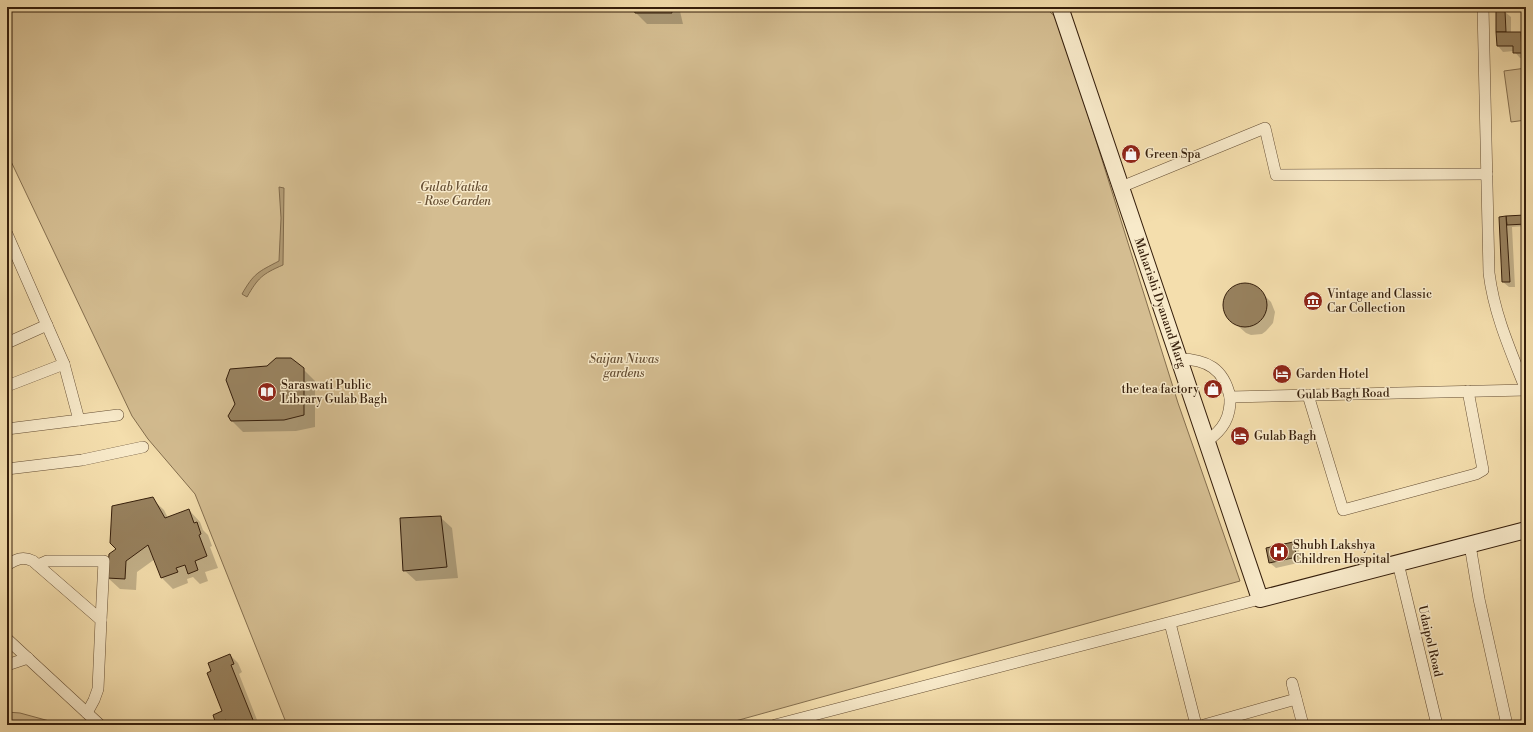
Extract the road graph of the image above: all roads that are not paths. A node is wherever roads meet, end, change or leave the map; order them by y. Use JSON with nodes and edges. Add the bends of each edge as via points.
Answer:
{"nodes":[{"id":1,"x":1060,"y":7,"type":"edge"},
{"id":2,"x":1483,"y":7,"type":"edge"},
{"id":3,"x":1487,"y":174,"type":"junction"},
{"id":4,"x":1121,"y":187,"type":"junction"},
{"id":5,"x":7,"y":234,"type":"edge"},
{"id":6,"x":47,"y":325,"type":"junction"},
{"id":7,"x":7,"y":343,"type":"edge"},
{"id":8,"x":1179,"y":359,"type":"junction"},
{"id":9,"x":64,"y":364,"type":"junction"},
{"id":10,"x":7,"y":386,"type":"edge"},
{"id":11,"x":1526,"y":390,"type":"edge"},
{"id":12,"x":1468,"y":392,"type":"junction"},
{"id":13,"x":1308,"y":395,"type":"junction"},
{"id":14,"x":1230,"y":397,"type":"junction"},
{"id":15,"x":118,"y":415,"type":"dead end"},
{"id":16,"x":79,"y":420,"type":"junction"},
{"id":17,"x":7,"y":429,"type":"edge"},
{"id":18,"x":1207,"y":441,"type":"junction"},
{"id":19,"x":143,"y":447,"type":"dead end"},
{"id":20,"x":7,"y":469,"type":"edge"},
{"id":21,"x":1526,"y":530,"type":"edge"},
{"id":22,"x":1470,"y":545,"type":"junction"},
{"id":23,"x":1398,"y":563,"type":"junction"},
{"id":24,"x":7,"y":565,"type":"edge"},
{"id":25,"x":38,"y":565,"type":"junction"},
{"id":26,"x":1260,"y":599,"type":"junction"},
{"id":27,"x":101,"y":620,"type":"junction"},
{"id":28,"x":1170,"y":623,"type":"junction"},
{"id":29,"x":7,"y":639,"type":"edge"},
{"id":30,"x":28,"y":658,"type":"junction"},
{"id":31,"x":7,"y":665,"type":"edge"},
{"id":32,"x":1292,"y":683,"type":"dead end"},
{"id":33,"x":1296,"y":699,"type":"junction"},
{"id":34,"x":87,"y":713,"type":"junction"},
{"id":35,"x":100,"y":725,"type":"edge"},
{"id":36,"x":775,"y":725,"type":"edge"},
{"id":37,"x":1196,"y":725,"type":"edge"},
{"id":38,"x":1204,"y":725,"type":"edge"},
{"id":39,"x":1304,"y":725,"type":"edge"},
{"id":40,"x":1436,"y":725,"type":"edge"},
{"id":41,"x":1507,"y":725,"type":"edge"}],
"edges":[{"from":1,"to":4,"type":"main road","name":"Maharishi Dyanand Marg"},
{"from":2,"to":3,"type":"street"},
{"from":3,"to":4,"type":"street","via":[[1276,175],[1265,128]]},
{"from":3,"to":11,"type":"street","via":[[1491,292]]},
{"from":4,"to":8,"type":"main road","name":"Maharishi Dyanand Marg"},
{"from":5,"to":6,"type":"street"},
{"from":6,"to":7,"type":"street"},
{"from":6,"to":9,"type":"street"},
{"from":8,"to":14,"type":"street","via":[[1194,359],[1209,365],[1226,383]]},
{"from":8,"to":18,"type":"main road","name":"Maharishi Dyanand Marg"},
{"from":9,"to":10,"type":"street"},
{"from":9,"to":16,"type":"street"},
{"from":11,"to":12,"type":"street","name":"Gulab Bagh Road"},
{"from":12,"to":13,"type":"street","name":"Gulab Bagh Road"},
{"from":12,"to":13,"type":"street","via":[[1483,470],[1343,510]]},
{"from":13,"to":14,"type":"street","name":"Gulab Bagh Road"},
{"from":14,"to":18,"type":"street","via":[[1226,420],[1217,434]]},
{"from":15,"to":16,"type":"street"},
{"from":16,"to":17,"type":"street"},
{"from":18,"to":26,"type":"main road","name":"Maharishi Dyanand Marg"},
{"from":19,"to":20,"type":"street","via":[[82,460]]},
{"from":21,"to":22,"type":"main road"},
{"from":22,"to":23,"type":"main road"},
{"from":22,"to":41,"type":"street","via":[[1479,599]]},
{"from":23,"to":26,"type":"main road"},
{"from":23,"to":40,"type":"street","name":"Udaipol Road"},
{"from":24,"to":25,"type":"street","via":[[23,558]]},
{"from":25,"to":27,"type":"street"},
{"from":25,"to":27,"type":"street","via":[[47,561],[104,561]]},
{"from":26,"to":28,"type":"street"},
{"from":27,"to":34,"type":"street","via":[[98,689]]},
{"from":28,"to":36,"type":"street"},
{"from":28,"to":37,"type":"street"},
{"from":29,"to":30,"type":"street"},
{"from":30,"to":31,"type":"street"},
{"from":30,"to":34,"type":"street"},
{"from":32,"to":33,"type":"street"},
{"from":33,"to":38,"type":"street"},
{"from":33,"to":39,"type":"street"},
{"from":34,"to":35,"type":"street"}]}
